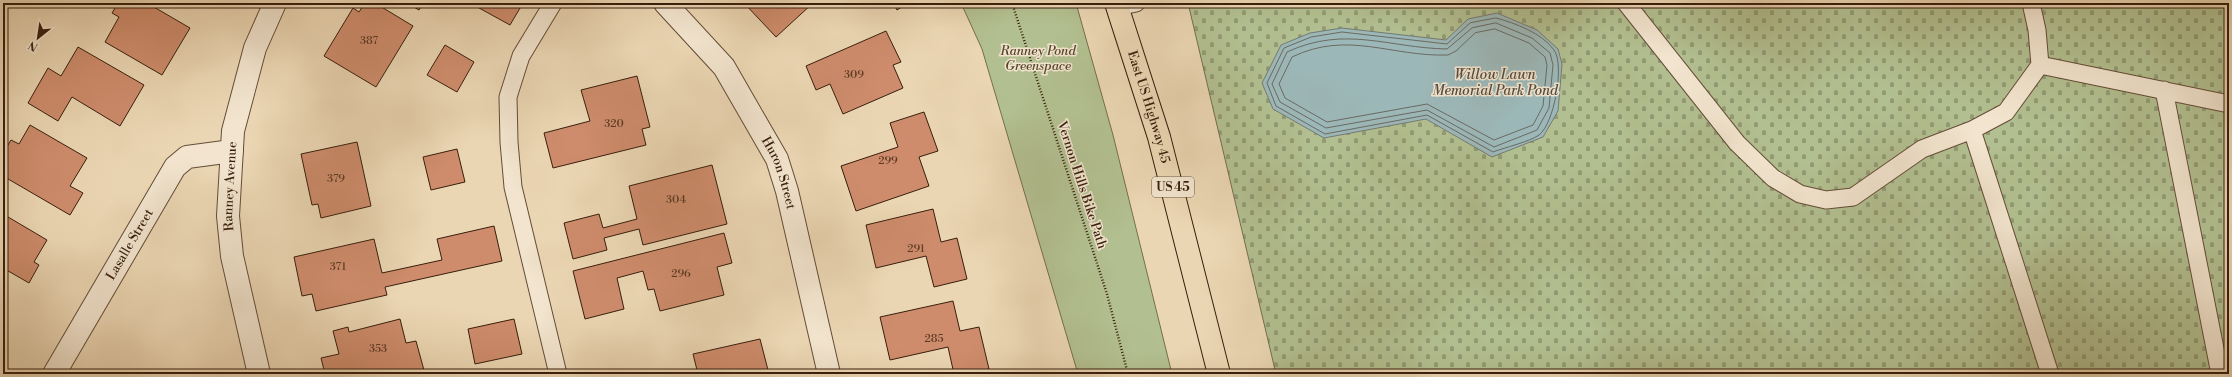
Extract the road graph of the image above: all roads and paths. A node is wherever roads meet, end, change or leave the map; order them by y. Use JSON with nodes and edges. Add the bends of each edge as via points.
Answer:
{"nodes":[{"id":1,"x":275,"y":3,"type":"edge"},
{"id":2,"x":553,"y":3,"type":"edge"},
{"id":3,"x":665,"y":3,"type":"edge"},
{"id":4,"x":1012,"y":3,"type":"edge"},
{"id":5,"x":1626,"y":3,"type":"edge"},
{"id":6,"x":2031,"y":3,"type":"edge"},
{"id":7,"x":1123,"y":4,"type":"edge"},
{"id":8,"x":2040,"y":65,"type":"junction"},
{"id":9,"x":2164,"y":90,"type":"junction"},
{"id":10,"x":2229,"y":104,"type":"edge"},
{"id":11,"x":1972,"y":130,"type":"junction"},
{"id":12,"x":232,"y":151,"type":"junction"},
{"id":13,"x":54,"y":374,"type":"edge"},
{"id":14,"x":259,"y":374,"type":"edge"},
{"id":15,"x":558,"y":374,"type":"edge"},
{"id":16,"x":829,"y":374,"type":"edge"},
{"id":17,"x":1128,"y":374,"type":"edge"},
{"id":18,"x":1219,"y":374,"type":"edge"},
{"id":19,"x":2050,"y":374,"type":"edge"},
{"id":20,"x":2220,"y":374,"type":"edge"}],
"edges":[{"from":1,"to":12,"type":"street","name":"Ranney Avenue","via":[[254,48],[233,131]]},
{"from":2,"to":15,"type":"lane","via":[[521,56],[508,97],[513,187]]},
{"from":3,"to":16,"type":"street","name":"Huron Street","via":[[724,67],[777,159],[787,191]]},
{"from":4,"to":17,"type":"path","name":"Vernon Hills Bike Path","via":[[1106,294]]},
{"from":5,"to":11,"type":"lane","via":[[1737,143],[1773,178],[1800,194],[1826,200],[1853,197],[1922,149]]},
{"from":6,"to":8,"type":"lane","via":[[2037,30]]},
{"from":7,"to":18,"type":"main road","name":"East US Highway 45","number":"US 45","via":[[1160,137]]},
{"from":8,"to":9,"type":"lane"},
{"from":8,"to":11,"type":"lane","via":[[2006,112]]},
{"from":9,"to":10,"type":"lane"},
{"from":9,"to":20,"type":"lane"},
{"from":11,"to":19,"type":"lane"},
{"from":12,"to":13,"type":"street","name":"Lasalle Street","via":[[187,157],[175,167]]},
{"from":12,"to":14,"type":"street","name":"Ranney Avenue","via":[[228,216],[232,256]]}]}
